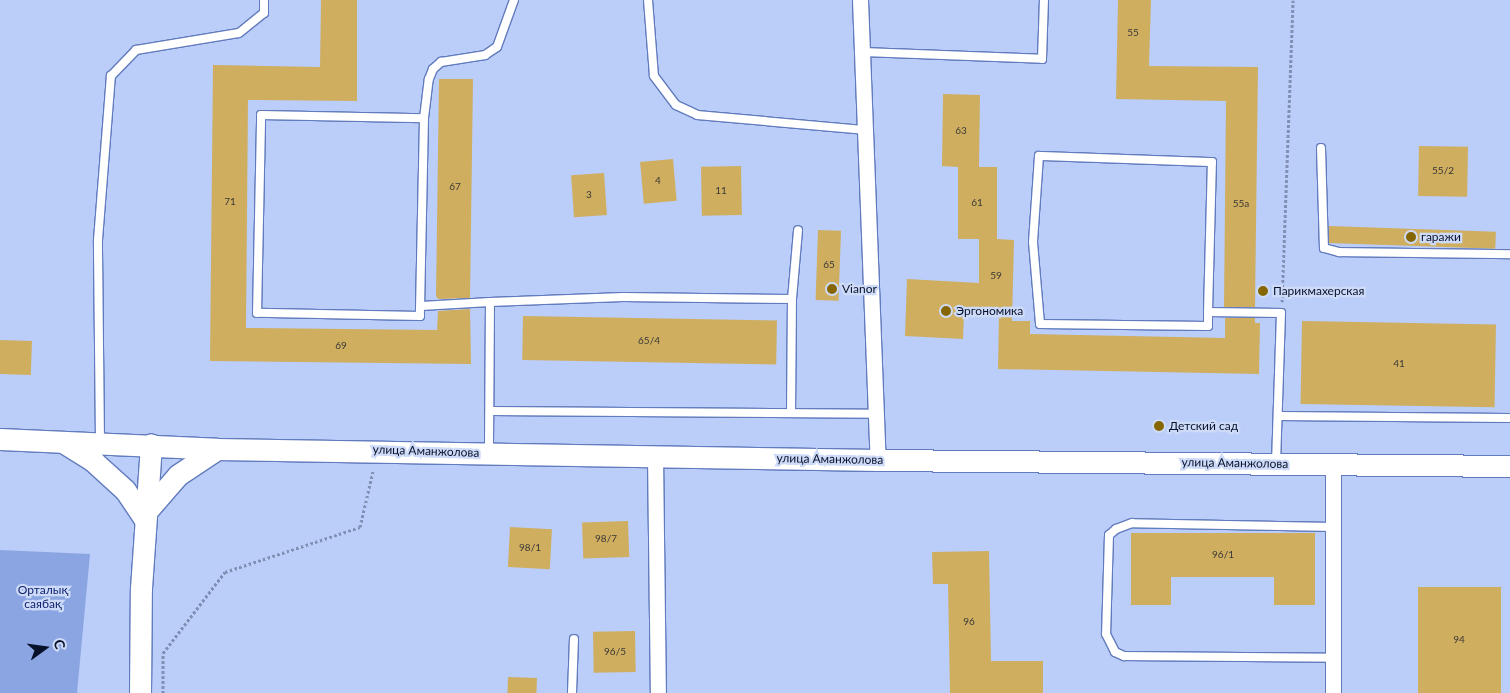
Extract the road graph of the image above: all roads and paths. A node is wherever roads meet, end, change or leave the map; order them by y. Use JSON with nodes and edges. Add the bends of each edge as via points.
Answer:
{"nodes":[{"id":1,"x":264,"y":0,"type":"edge"},
{"id":2,"x":514,"y":0,"type":"edge"},
{"id":3,"x":648,"y":0,"type":"edge"},
{"id":4,"x":860,"y":0,"type":"edge"},
{"id":5,"x":1044,"y":0,"type":"edge"},
{"id":6,"x":1293,"y":0,"type":"edge"},
{"id":7,"x":863,"y":52,"type":"junction"},
{"id":8,"x":424,"y":118,"type":"junction"},
{"id":9,"x":866,"y":130,"type":"junction"},
{"id":10,"x":1321,"y":148,"type":"dead end"},
{"id":11,"x":798,"y":230,"type":"dead end"},
{"id":12,"x":1510,"y":254,"type":"edge"},
{"id":13,"x":792,"y":299,"type":"junction"},
{"id":14,"x":490,"y":302,"type":"junction"},
{"id":15,"x":422,"y":306,"type":"junction"},
{"id":16,"x":1208,"y":312,"type":"junction"},
{"id":17,"x":1281,"y":314,"type":"junction"},
{"id":18,"x":490,"y":411,"type":"junction"},
{"id":19,"x":791,"y":413,"type":"junction"},
{"id":20,"x":877,"y":414,"type":"junction"},
{"id":21,"x":1279,"y":416,"type":"junction"},
{"id":22,"x":1510,"y":418,"type":"edge"},
{"id":23,"x":0,"y":439,"type":"edge"},
{"id":24,"x":100,"y":441,"type":"junction"},
{"id":25,"x":62,"y":442,"type":"junction"},
{"id":26,"x":151,"y":444,"type":"junction"},
{"id":27,"x":217,"y":448,"type":"junction"},
{"id":28,"x":378,"y":450,"type":"junction"},
{"id":29,"x":489,"y":453,"type":"junction"},
{"id":30,"x":655,"y":455,"type":"junction"},
{"id":31,"x":878,"y":460,"type":"junction"},
{"id":32,"x":1276,"y":463,"type":"junction"},
{"id":33,"x":1332,"y":464,"type":"junction"},
{"id":34,"x":1510,"y":466,"type":"edge"},
{"id":35,"x":146,"y":516,"type":"junction"},
{"id":36,"x":1333,"y":527,"type":"junction"},
{"id":37,"x":574,"y":639,"type":"dead end"},
{"id":38,"x":1333,"y":658,"type":"junction"},
{"id":39,"x":140,"y":693,"type":"edge"},
{"id":40,"x":163,"y":693,"type":"edge"},
{"id":41,"x":572,"y":693,"type":"edge"},
{"id":42,"x":658,"y":693,"type":"edge"},
{"id":43,"x":1333,"y":693,"type":"edge"}],
"edges":[{"from":1,"to":24,"type":"lane","via":[[264,13],[239,33],[136,50],[111,76],[98,240]]},
{"from":2,"to":8,"type":"lane","via":[[497,46],[484,55],[441,62],[433,69],[428,79]]},
{"from":3,"to":9,"type":"lane","via":[[654,76],[676,105],[697,115]]},
{"from":4,"to":7,"type":"street"},
{"from":5,"to":7,"type":"lane","via":[[1042,59]]},
{"from":6,"to":17,"type":"path"},
{"from":7,"to":9,"type":"street"},
{"from":8,"to":15,"type":"lane"},
{"from":8,"to":15,"type":"lane","via":[[261,115],[257,313],[420,316]]},
{"from":9,"to":20,"type":"street"},
{"from":10,"to":12,"type":"lane","via":[[1324,248],[1339,252]]},
{"from":11,"to":13,"type":"lane"},
{"from":13,"to":14,"type":"lane","via":[[623,297]]},
{"from":13,"to":19,"type":"lane"},
{"from":14,"to":15,"type":"lane"},
{"from":14,"to":18,"type":"lane"},
{"from":16,"to":16,"type":"lane","via":[[1208,326],[1040,324],[1033,242],[1039,156],[1212,162]]},
{"from":16,"to":17,"type":"lane"},
{"from":17,"to":21,"type":"lane"},
{"from":18,"to":19,"type":"lane"},
{"from":18,"to":29,"type":"lane"},
{"from":19,"to":20,"type":"lane"},
{"from":20,"to":31,"type":"street"},
{"from":21,"to":22,"type":"lane"},
{"from":21,"to":32,"type":"lane"},
{"from":23,"to":25,"type":"main road"},
{"from":24,"to":25,"type":"main road"},
{"from":24,"to":26,"type":"main road","name":"улица Аманжолова"},
{"from":25,"to":35,"type":"main road","via":[[94,461],[125,490]]},
{"from":26,"to":27,"type":"main road","name":"улица Аманжолова"},
{"from":26,"to":35,"type":"main road"},
{"from":27,"to":28,"type":"main road","name":"улица Аманжолова"},
{"from":27,"to":35,"type":"main road","via":[[178,475]]},
{"from":28,"to":29,"type":"main road","name":"улица Аманжолова"},
{"from":28,"to":40,"type":"path","via":[[360,527],[225,572],[163,652]]},
{"from":29,"to":30,"type":"main road","name":"улица Аманжолова"},
{"from":30,"to":31,"type":"main road","name":"улица Аманжолова"},
{"from":30,"to":42,"type":"street"},
{"from":31,"to":32,"type":"main road","name":"улица Аманжолова"},
{"from":32,"to":33,"type":"main road","name":"улица Аманжолова"},
{"from":33,"to":34,"type":"main road","name":"улица Аманжолова"},
{"from":33,"to":36,"type":"street"},
{"from":35,"to":39,"type":"main road"},
{"from":36,"to":38,"type":"street"},
{"from":36,"to":38,"type":"lane","via":[[1132,523],[1116,529],[1109,535],[1106,634],[1115,652],[1124,656]]},
{"from":37,"to":41,"type":"lane"},
{"from":38,"to":43,"type":"street"}]}
